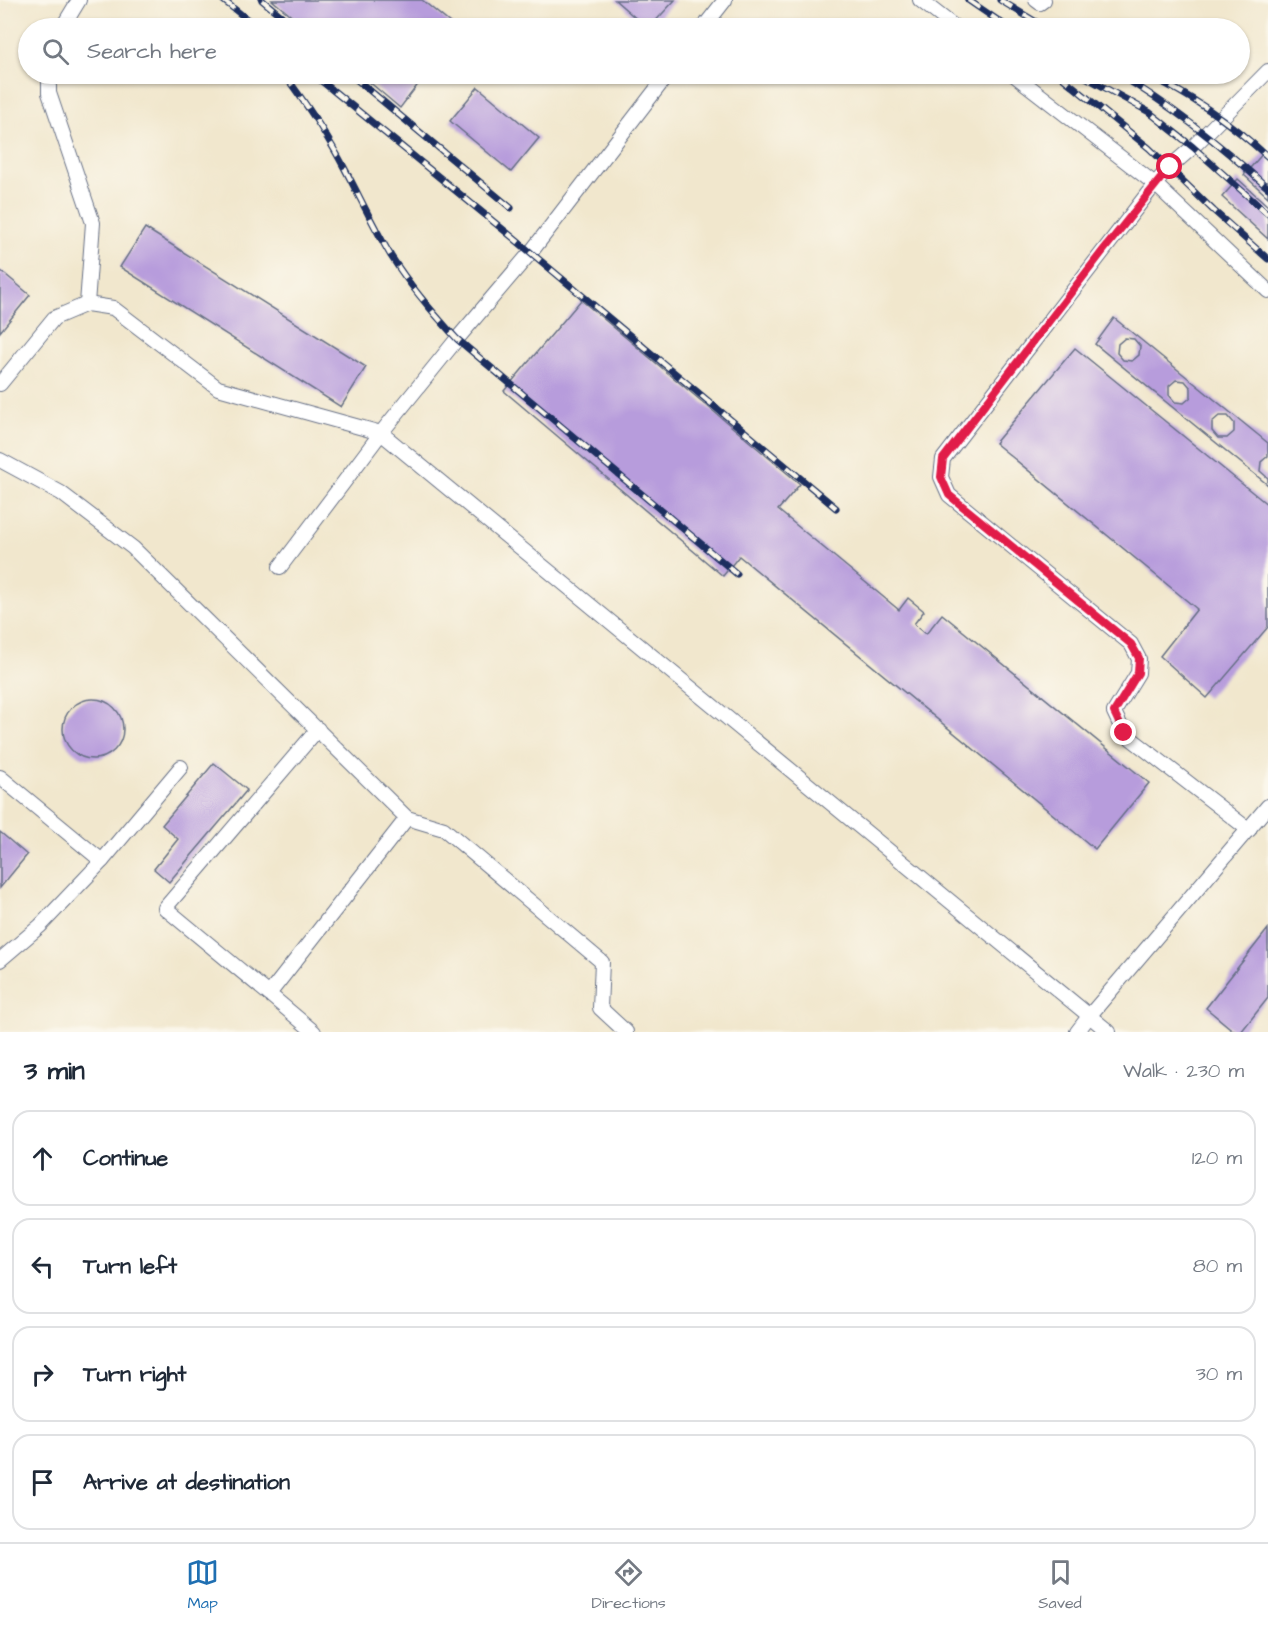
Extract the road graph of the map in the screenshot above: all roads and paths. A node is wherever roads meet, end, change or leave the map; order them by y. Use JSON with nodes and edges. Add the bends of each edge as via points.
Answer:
{"nodes":[{"id":1,"x":79,"y":0,"type":"edge"},
{"id":2,"x":725,"y":0,"type":"edge"},
{"id":3,"x":920,"y":0,"type":"edge"},
{"id":4,"x":1036,"y":0,"type":"edge"},
{"id":5,"x":1044,"y":0,"type":"edge"},
{"id":6,"x":68,"y":18,"type":"edge"},
{"id":7,"x":711,"y":18,"type":"edge"},
{"id":8,"x":943,"y":18,"type":"edge"},
{"id":9,"x":1268,"y":71,"type":"edge"},
{"id":10,"x":49,"y":84,"type":"edge"},
{"id":11,"x":660,"y":84,"type":"edge"},
{"id":12,"x":1026,"y":84,"type":"edge"},
{"id":13,"x":1155,"y":184,"type":"junction"},
{"id":14,"x":1268,"y":291,"type":"edge"},
{"id":15,"x":87,"y":304,"type":"junction"},
{"id":16,"x":0,"y":384,"type":"edge"},
{"id":17,"x":381,"y":433,"type":"junction"},
{"id":18,"x":0,"y":460,"type":"edge"},
{"id":19,"x":280,"y":567,"type":"dead end"},
{"id":20,"x":318,"y":729,"type":"junction"},
{"id":21,"x":181,"y":767,"type":"dead end"},
{"id":22,"x":0,"y":777,"type":"edge"},
{"id":23,"x":1268,"y":806,"type":"edge"},
{"id":24,"x":407,"y":818,"type":"junction"},
{"id":25,"x":1249,"y":830,"type":"junction"},
{"id":26,"x":102,"y":861,"type":"junction"},
{"id":27,"x":0,"y":960,"type":"edge"},
{"id":28,"x":269,"y":994,"type":"junction"},
{"id":29,"x":1090,"y":1015,"type":"junction"},
{"id":30,"x":314,"y":1032,"type":"edge"},
{"id":31,"x":626,"y":1032,"type":"edge"},
{"id":32,"x":1077,"y":1032,"type":"edge"},
{"id":33,"x":1109,"y":1032,"type":"edge"}],
"edges":[{"from":1,"to":6,"type":"lane"},
{"from":2,"to":7,"type":"lane"},
{"from":3,"to":8,"type":"lane"},
{"from":4,"to":5,"type":"lane"},
{"from":9,"to":13,"type":"lane"},
{"from":10,"to":15,"type":"lane","via":[[93,223]]},
{"from":11,"to":17,"type":"lane","via":[[531,252]]},
{"from":12,"to":13,"type":"lane"},
{"from":13,"to":14,"type":"lane"},
{"from":13,"to":25,"type":"lane","via":[[943,459],[941,477],[949,495],[1131,644],[1139,658],[1138,673],[1114,712],[1124,733]]},
{"from":15,"to":16,"type":"lane","via":[[54,318]]},
{"from":15,"to":17,"type":"lane","via":[[113,308],[218,388]]},
{"from":17,"to":19,"type":"lane"},
{"from":17,"to":29,"type":"lane"},
{"from":18,"to":20,"type":"lane","via":[[61,493],[133,548]]},
{"from":20,"to":24,"type":"lane"},
{"from":20,"to":28,"type":"lane","via":[[165,908]]},
{"from":21,"to":26,"type":"lane"},
{"from":22,"to":26,"type":"lane"},
{"from":23,"to":25,"type":"lane"},
{"from":24,"to":28,"type":"lane"},
{"from":24,"to":31,"type":"lane","via":[[444,829],[602,962],[600,1008]]},
{"from":25,"to":29,"type":"lane"},
{"from":26,"to":27,"type":"lane","via":[[40,926]]},
{"from":28,"to":30,"type":"lane"},
{"from":29,"to":32,"type":"lane"},
{"from":29,"to":33,"type":"lane"}]}
